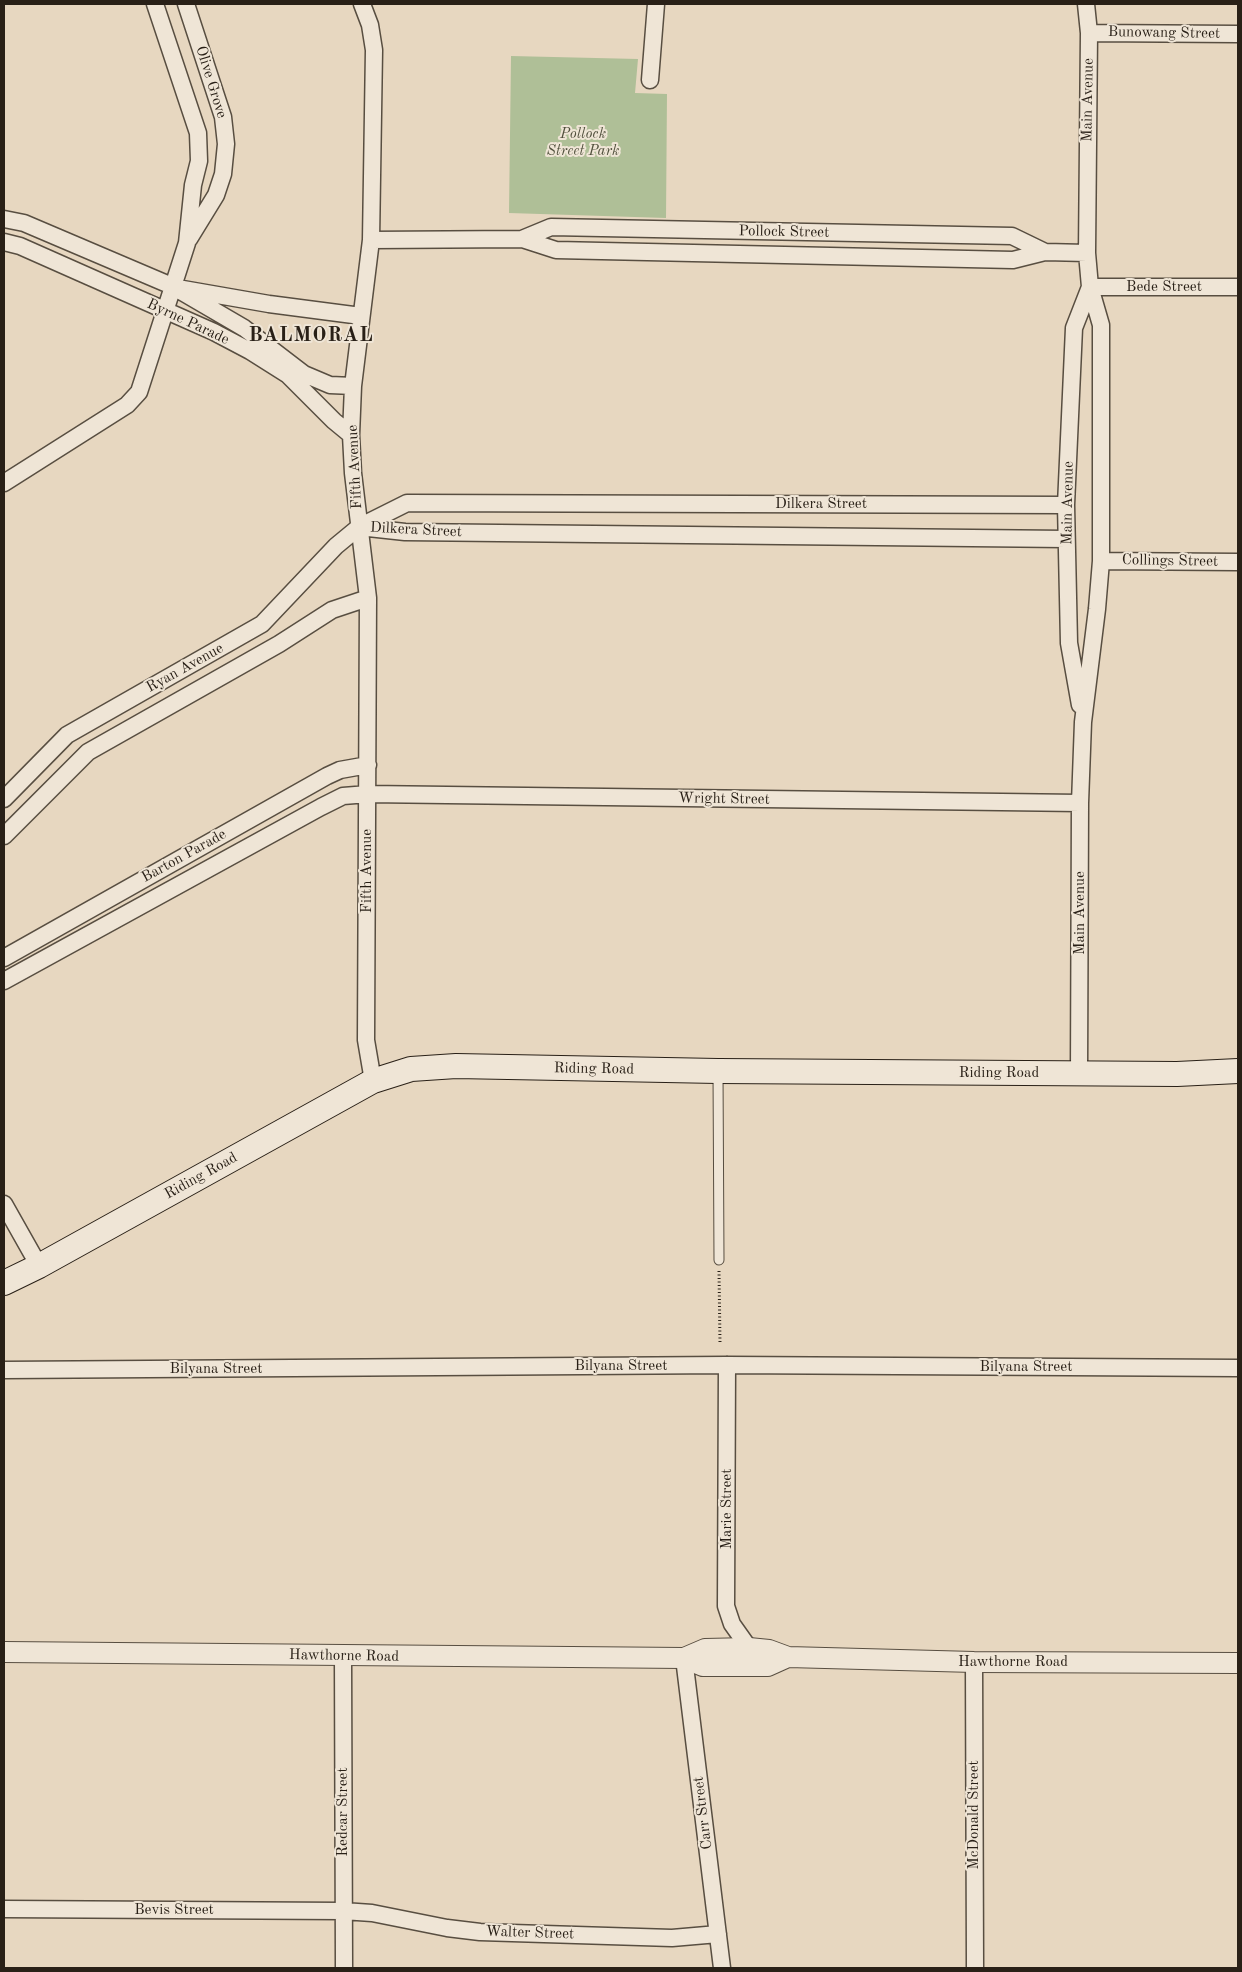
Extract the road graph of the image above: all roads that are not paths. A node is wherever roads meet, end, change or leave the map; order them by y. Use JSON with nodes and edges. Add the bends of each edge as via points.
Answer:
{"nodes":[{"id":1,"x":155,"y":4,"type":"edge"},
{"id":2,"x":186,"y":4,"type":"edge"},
{"id":3,"x":656,"y":4,"type":"edge"},
{"id":4,"x":1086,"y":4,"type":"edge"},
{"id":5,"x":365,"y":6,"type":"edge"},
{"id":6,"x":1089,"y":33,"type":"junction"},
{"id":7,"x":1238,"y":34,"type":"edge"},
{"id":8,"x":650,"y":80,"type":"dead end"},
{"id":9,"x":4,"y":220,"type":"edge"},
{"id":10,"x":522,"y":239,"type":"junction"},
{"id":11,"x":371,"y":240,"type":"junction"},
{"id":12,"x":4,"y":242,"type":"edge"},
{"id":13,"x":186,"y":243,"type":"junction"},
{"id":14,"x":1044,"y":252,"type":"junction"},
{"id":15,"x":1087,"y":253,"type":"junction"},
{"id":16,"x":172,"y":286,"type":"junction"},
{"id":17,"x":1090,"y":287,"type":"junction"},
{"id":18,"x":1238,"y":288,"type":"edge"},
{"id":19,"x":164,"y":310,"type":"junction"},
{"id":20,"x":361,"y":316,"type":"junction"},
{"id":21,"x":353,"y":386,"type":"junction"},
{"id":22,"x":351,"y":434,"type":"junction"},
{"id":23,"x":4,"y":483,"type":"edge"},
{"id":24,"x":1066,"y":505,"type":"junction"},
{"id":25,"x":359,"y":527,"type":"junction"},
{"id":26,"x":1066,"y":539,"type":"junction"},
{"id":27,"x":1101,"y":561,"type":"junction"},
{"id":28,"x":1238,"y":562,"type":"edge"},
{"id":29,"x":368,"y":598,"type":"junction"},
{"id":30,"x":1083,"y":722,"type":"junction"},
{"id":31,"x":368,"y":764,"type":"junction"},
{"id":32,"x":368,"y":794,"type":"junction"},
{"id":33,"x":4,"y":799,"type":"edge"},
{"id":34,"x":1080,"y":803,"type":"junction"},
{"id":35,"x":4,"y":836,"type":"edge"},
{"id":36,"x":4,"y":958,"type":"edge"},
{"id":37,"x":4,"y":982,"type":"edge"},
{"id":38,"x":1238,"y":1070,"type":"edge"},
{"id":39,"x":718,"y":1071,"type":"junction"},
{"id":40,"x":1079,"y":1074,"type":"junction"},
{"id":41,"x":373,"y":1081,"type":"junction"},
{"id":42,"x":4,"y":1204,"type":"edge"},
{"id":43,"x":719,"y":1260,"type":"road end"},
{"id":44,"x":39,"y":1266,"type":"junction"},
{"id":45,"x":4,"y":1283,"type":"edge"},
{"id":46,"x":727,"y":1365,"type":"junction"},
{"id":47,"x":1238,"y":1368,"type":"edge"},
{"id":48,"x":4,"y":1370,"type":"edge"},
{"id":49,"x":749,"y":1648,"type":"junction"},
{"id":50,"x":4,"y":1652,"type":"edge"},
{"id":51,"x":343,"y":1656,"type":"junction"},
{"id":52,"x":684,"y":1658,"type":"junction"},
{"id":53,"x":788,"y":1658,"type":"junction"},
{"id":54,"x":974,"y":1662,"type":"junction"},
{"id":55,"x":1238,"y":1663,"type":"edge"},
{"id":56,"x":4,"y":1909,"type":"edge"},
{"id":57,"x":343,"y":1911,"type":"junction"},
{"id":58,"x":718,"y":1934,"type":"junction"},
{"id":59,"x":344,"y":1968,"type":"edge"},
{"id":60,"x":722,"y":1968,"type":"edge"},
{"id":61,"x":975,"y":1968,"type":"edge"}],
"edges":[{"from":1,"to":13,"type":"street","name":"Olive Grove","via":[[198,133],[199,162]]},
{"from":2,"to":13,"type":"street","name":"Olive Grove","via":[[223,117],[226,144],[223,174],[216,195]]},
{"from":3,"to":8,"type":"street"},
{"from":4,"to":6,"type":"street","name":"Main Avenue"},
{"from":5,"to":11,"type":"street","name":"Fifth Avenue","via":[[374,50]]},
{"from":6,"to":7,"type":"street","name":"Bunowang Street"},
{"from":6,"to":15,"type":"street","name":"Main Avenue"},
{"from":9,"to":16,"type":"street","name":"Byrne Parade","via":[[24,223]]},
{"from":10,"to":11,"type":"street","name":"Pollock Street"},
{"from":10,"to":14,"type":"street","name":"Pollock Street","via":[[556,250],[586,251],[1013,260]]},
{"from":10,"to":14,"type":"street","name":"Pollock Street","via":[[551,228],[1012,236]]},
{"from":11,"to":20,"type":"street","name":"Fifth Avenue"},
{"from":12,"to":19,"type":"street","name":"Byrne Parade","via":[[20,246]]},
{"from":13,"to":16,"type":"street","name":"Olive Grove"},
{"from":14,"to":15,"type":"street","name":"Pollock Street"},
{"from":15,"to":17,"type":"street","name":"Main Avenue"},
{"from":16,"to":19,"type":"street","name":"Olive Grove"},
{"from":16,"to":20,"type":"street","name":"Byrne Parade","via":[[269,304]]},
{"from":16,"to":21,"type":"street","name":"Byrne Parade","via":[[244,328],[304,374],[330,385]]},
{"from":17,"to":18,"type":"street","name":"Bede Street"},
{"from":17,"to":24,"type":"street","name":"Main Avenue","via":[[1074,328]]},
{"from":17,"to":27,"type":"street","name":"Main Avenue","via":[[1101,325]]},
{"from":19,"to":22,"type":"street","name":"Byrne Parade","via":[[214,332],[288,375]]},
{"from":19,"to":23,"type":"street","name":"Olive Grove","via":[[139,392],[127,405]]},
{"from":20,"to":21,"type":"street","name":"Fifth Avenue"},
{"from":21,"to":22,"type":"street","name":"Fifth Avenue"},
{"from":22,"to":25,"type":"street","name":"Fifth Avenue"},
{"from":24,"to":25,"type":"street","name":"Dilkera Street","via":[[407,503]]},
{"from":24,"to":26,"type":"street","name":"Main Avenue"},
{"from":25,"to":26,"type":"street","name":"Dilkera Street","via":[[405,532]]},
{"from":25,"to":29,"type":"street","name":"Fifth Avenue"},
{"from":25,"to":33,"type":"street","name":"Ryan Avenue","via":[[336,546],[262,624],[67,735]]},
{"from":26,"to":30,"type":"street","name":"Main Avenue","via":[[1069,642]]},
{"from":27,"to":28,"type":"street","name":"Collings Street"},
{"from":27,"to":30,"type":"street","name":"Main Avenue"},
{"from":29,"to":31,"type":"street","name":"Fifth Avenue"},
{"from":29,"to":35,"type":"street","name":"Ryan Avenue","via":[[332,610],[280,644],[88,752]]},
{"from":30,"to":34,"type":"street","name":"Main Avenue"},
{"from":31,"to":32,"type":"street","name":"Fifth Avenue"},
{"from":31,"to":36,"type":"street","name":"Barton Parade","via":[[327,776]]},
{"from":32,"to":34,"type":"street","name":"Wright Street"},
{"from":32,"to":37,"type":"street","name":"Barton Parade","via":[[343,796],[321,806]]},
{"from":32,"to":41,"type":"street","name":"Fifth Avenue","via":[[366,1040]]},
{"from":34,"to":40,"type":"street","name":"Main Avenue"},
{"from":38,"to":40,"type":"main road","name":"Riding Road"},
{"from":39,"to":40,"type":"main road","name":"Riding Road"},
{"from":39,"to":41,"type":"main road","name":"Riding Road","via":[[456,1066],[411,1069]]},
{"from":39,"to":43,"type":"lane"},
{"from":41,"to":44,"type":"main road","name":"Riding Road"},
{"from":42,"to":44,"type":"street"},
{"from":44,"to":45,"type":"main road","name":"Riding Road"},
{"from":46,"to":47,"type":"street","name":"Bilyana Street"},
{"from":46,"to":48,"type":"street","name":"Bilyana Street"},
{"from":46,"to":49,"type":"street","name":"Marie Street","via":[[726,1606],[732,1624]]},
{"from":49,"to":52,"type":"street","name":"Hawthorne Road","via":[[705,1649]]},
{"from":49,"to":53,"type":"street","name":"Hawthorne Road","via":[[769,1650]]},
{"from":50,"to":51,"type":"street","name":"Hawthorne Road"},
{"from":51,"to":52,"type":"street","name":"Hawthorne Road"},
{"from":51,"to":57,"type":"street","name":"Redcar Street"},
{"from":52,"to":53,"type":"street","name":"Hawthorne Road","via":[[703,1666],[768,1666]]},
{"from":52,"to":58,"type":"street","name":"Carr Street"},
{"from":53,"to":54,"type":"street","name":"Hawthorne Road"},
{"from":54,"to":55,"type":"street","name":"Hawthorne Road"},
{"from":54,"to":61,"type":"street","name":"McDonald Street"},
{"from":56,"to":57,"type":"street","name":"Bevis Street"},
{"from":57,"to":58,"type":"street","name":"Walter Street","via":[[480,1932],[672,1938]]},
{"from":57,"to":59,"type":"street","name":"Redcar Street"},
{"from":58,"to":60,"type":"street","name":"Carr Street"}]}
